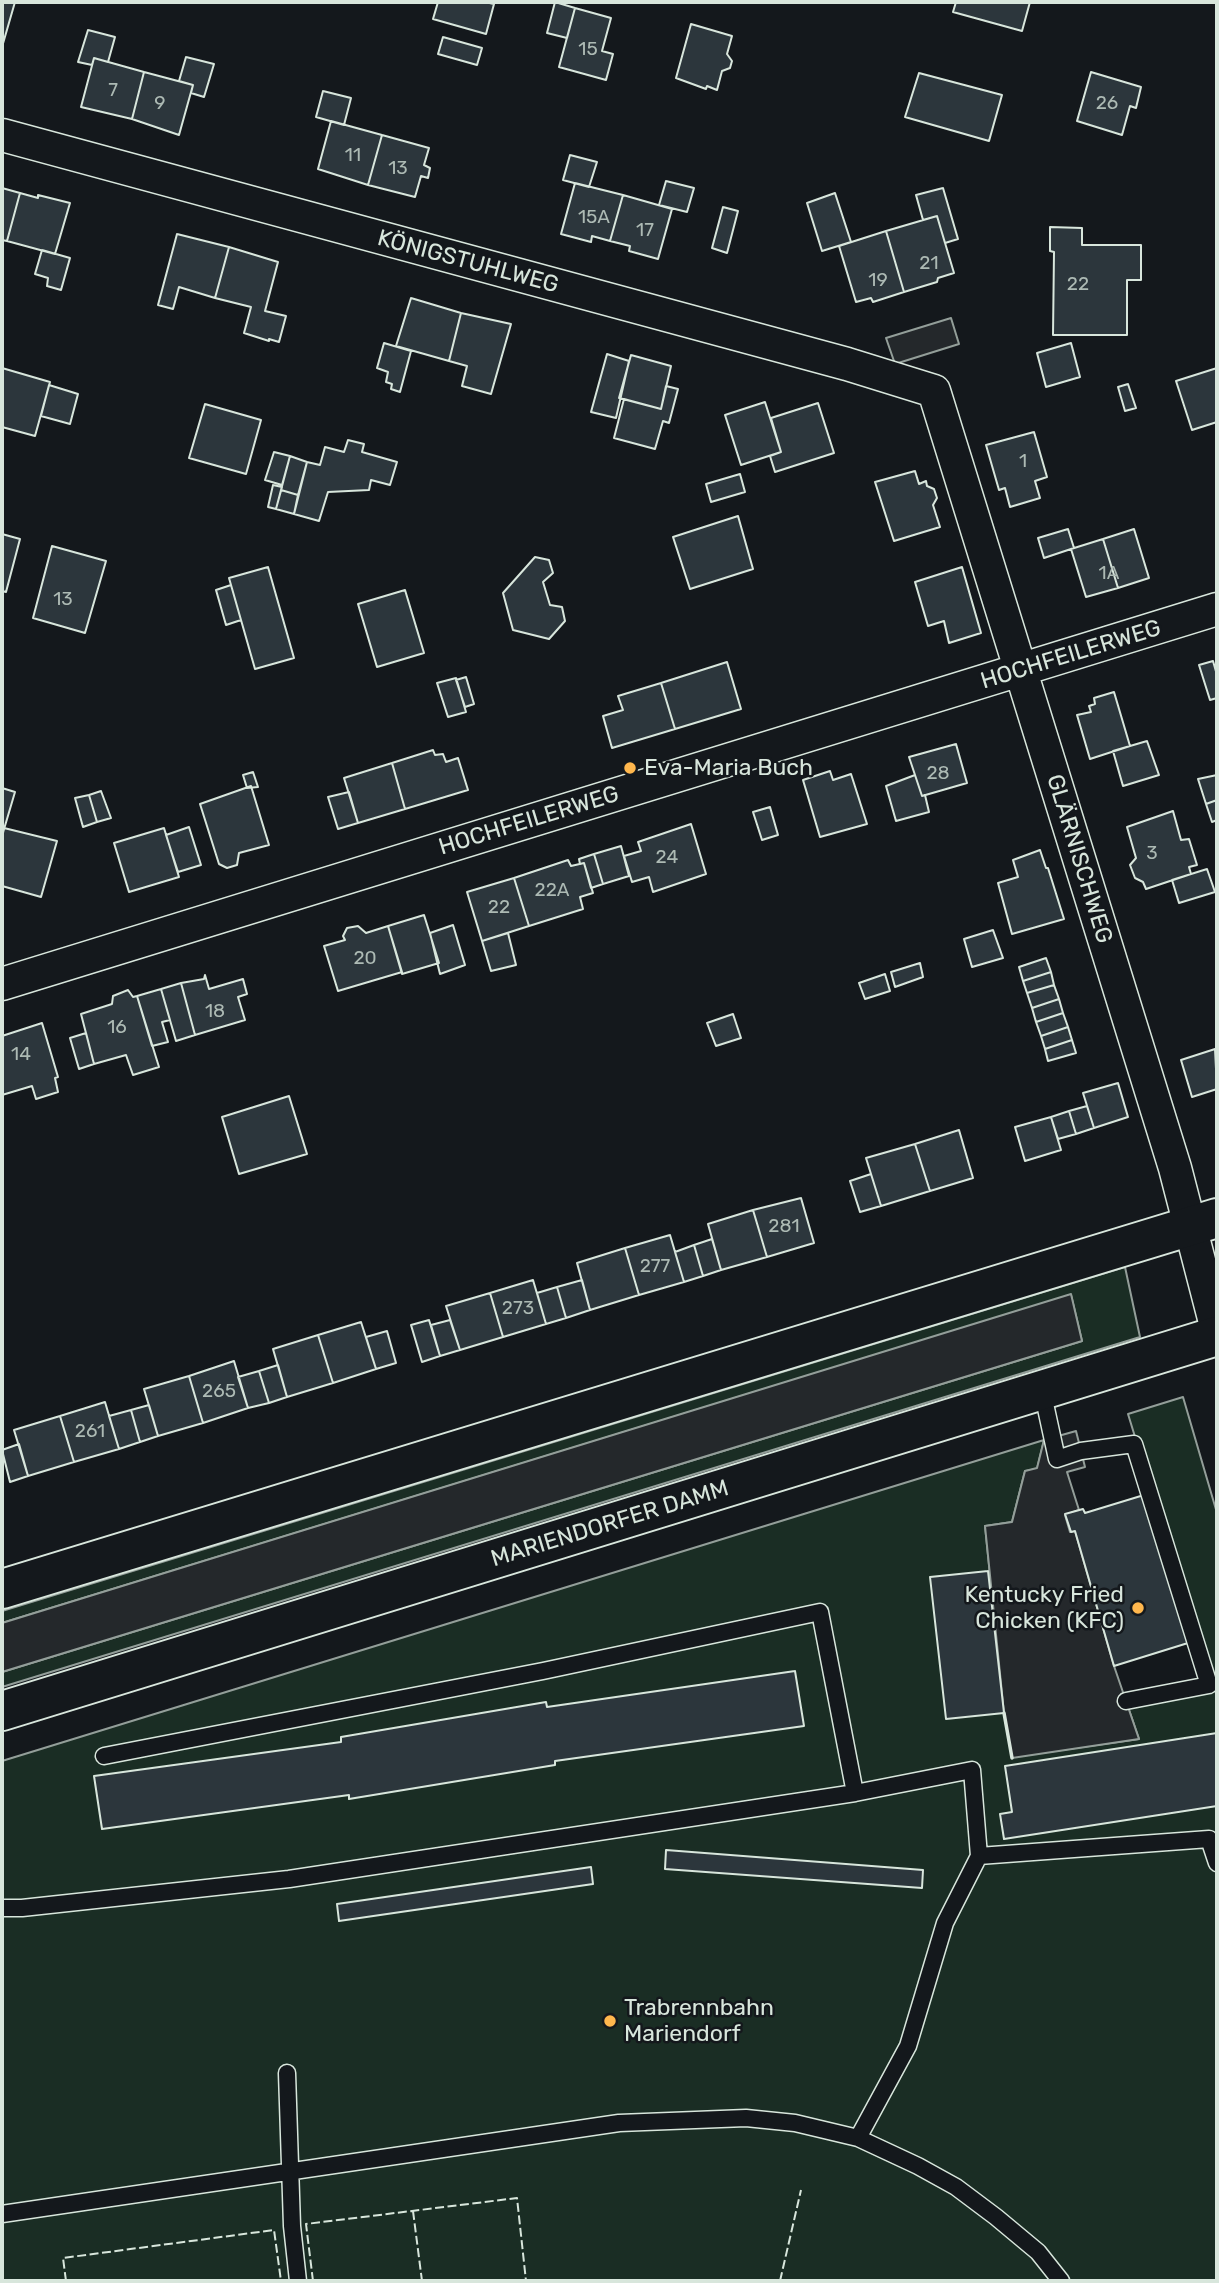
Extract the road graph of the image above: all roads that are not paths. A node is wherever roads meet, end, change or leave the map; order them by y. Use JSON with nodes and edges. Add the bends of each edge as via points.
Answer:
{"nodes":[{"id":1,"x":2,"y":135,"type":"edge"},
{"id":2,"x":934,"y":391,"type":"joint"},
{"id":3,"x":1217,"y":609,"type":"edge"},
{"id":4,"x":1021,"y":670,"type":"junction"},
{"id":5,"x":2,"y":984,"type":"edge"},
{"id":6,"x":1204,"y":1222,"type":"edge"},
{"id":7,"x":1217,"y":1330,"type":"edge"},
{"id":8,"x":1217,"y":1336,"type":"edge"},
{"id":9,"x":1042,"y":1390,"type":"junction"},
{"id":10,"x":2,"y":1589,"type":"edge"},
{"id":11,"x":1126,"y":1701,"type":"dead end"},
{"id":12,"x":2,"y":1711,"type":"edge"},
{"id":13,"x":104,"y":1756,"type":"dead end"},
{"id":14,"x":855,"y":1793,"type":"junction"},
{"id":15,"x":979,"y":1856,"type":"junction"},
{"id":16,"x":1217,"y":1863,"type":"edge"},
{"id":17,"x":2,"y":1908,"type":"edge"},
{"id":18,"x":287,"y":2073,"type":"dead end"},
{"id":19,"x":858,"y":2138,"type":"junction"},
{"id":20,"x":291,"y":2172,"type":"junction"},
{"id":21,"x":2,"y":2214,"type":"edge"},
{"id":22,"x":298,"y":2281,"type":"edge"},
{"id":23,"x":1061,"y":2281,"type":"edge"}],
"edges":[{"from":1,"to":2,"type":"street","name":"KÖNIGSTUHLWEG"},
{"from":2,"to":4,"type":"street","name":"GLÄRNISCHWEG"},
{"from":3,"to":4,"type":"street","name":"HOCHFEILERWEG"},
{"from":4,"to":5,"type":"street","name":"HOCHFEILERWEG"},
{"from":4,"to":6,"type":"street","name":"GLÄRNISCHWEG"},
{"from":6,"to":7,"type":"street","name":"GLÄRNISCHWEG"},
{"from":6,"to":10,"type":"main road"},
{"from":8,"to":9,"type":"main road","name":"MARIENDORFER DAMM"},
{"from":9,"to":11,"type":"lane","via":[[1058,1459],[1134,1444],[1209,1685]]},
{"from":9,"to":12,"type":"main road","name":"MARIENDORFER DAMM"},
{"from":13,"to":14,"type":"lane","via":[[820,1612]]},
{"from":14,"to":15,"type":"lane","via":[[972,1770]]},
{"from":14,"to":17,"type":"lane","via":[[289,1879]]},
{"from":15,"to":16,"type":"lane","via":[[1209,1839]]},
{"from":15,"to":19,"type":"lane","via":[[945,1923],[908,2046]]},
{"from":18,"to":20,"type":"lane"},
{"from":19,"to":20,"type":"lane","via":[[795,2123],[746,2118],[619,2123]]},
{"from":19,"to":23,"type":"lane","via":[[956,2187],[1038,2252]]},
{"from":20,"to":21,"type":"lane"},
{"from":20,"to":22,"type":"lane"}]}
